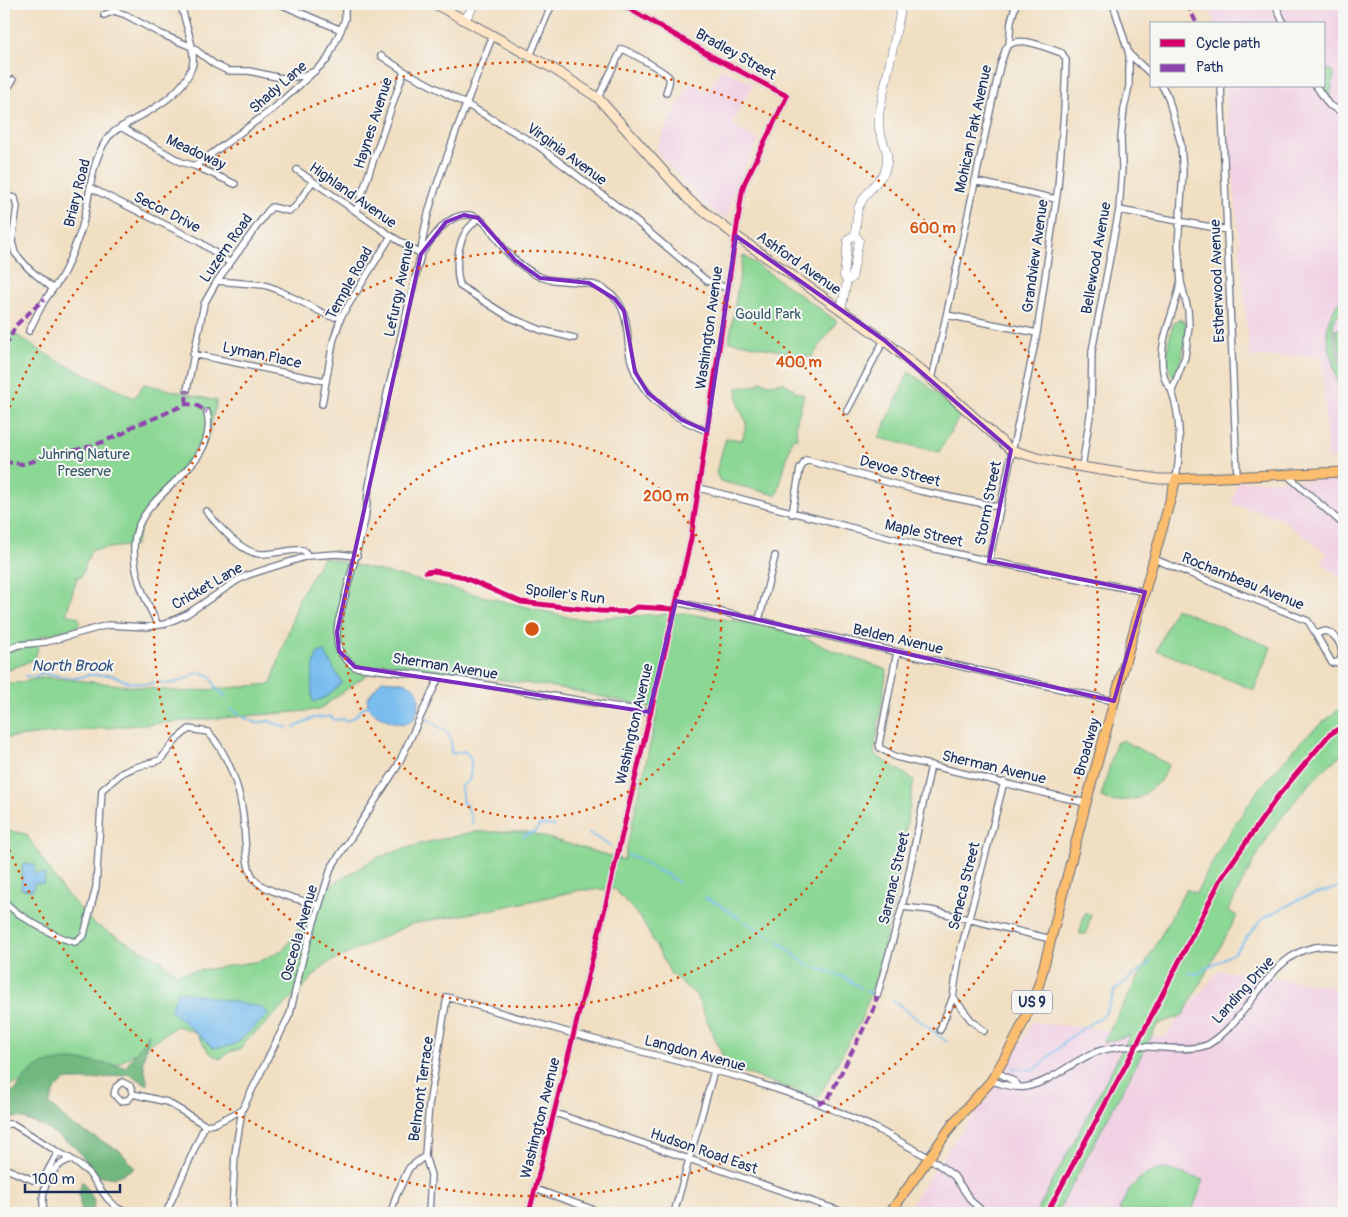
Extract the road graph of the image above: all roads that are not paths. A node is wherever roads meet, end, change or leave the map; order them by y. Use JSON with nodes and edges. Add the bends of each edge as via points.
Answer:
{"nodes":[{"id":1,"x":180,"y":4,"type":"edge"},
{"id":2,"x":280,"y":4,"type":"edge"},
{"id":3,"x":345,"y":4,"type":"edge"},
{"id":4,"x":435,"y":4,"type":"edge"},
{"id":5,"x":474,"y":4,"type":"edge"},
{"id":6,"x":552,"y":4,"type":"edge"},
{"id":7,"x":621,"y":4,"type":"edge"},
{"id":8,"x":902,"y":4,"type":"edge"},
{"id":9,"x":1016,"y":4,"type":"edge"},
{"id":10,"x":1113,"y":4,"type":"edge"},
{"id":11,"x":1275,"y":4,"type":"edge"},
{"id":12,"x":630,"y":6,"type":"edge"},
{"id":13,"x":104,"y":15,"type":"dead end"},
{"id":14,"x":464,"y":20,"type":"junction"},
{"id":15,"x":1283,"y":22,"type":"edge"},
{"id":16,"x":341,"y":30,"type":"junction"},
{"id":17,"x":493,"y":36,"type":"junction"},
{"id":18,"x":1009,"y":45,"type":"junction"},
{"id":19,"x":192,"y":48,"type":"junction"},
{"id":20,"x":1129,"y":54,"type":"junction"},
{"id":21,"x":382,"y":56,"type":"dead end"},
{"id":22,"x":530,"y":56,"type":"junction"},
{"id":23,"x":315,"y":71,"type":"junction"},
{"id":24,"x":404,"y":71,"type":"junction"},
{"id":25,"x":1150,"y":73,"type":"edge"},
{"id":26,"x":13,"y":80,"type":"dead end"},
{"id":27,"x":1163,"y":88,"type":"edge"},
{"id":28,"x":1221,"y":88,"type":"edge"},
{"id":29,"x":1317,"y":88,"type":"edge"},
{"id":30,"x":666,"y":92,"type":"dead end"},
{"id":31,"x":4,"y":94,"type":"edge"},
{"id":32,"x":787,"y":96,"type":"joint"},
{"id":33,"x":598,"y":98,"type":"junction"},
{"id":34,"x":466,"y":104,"type":"junction"},
{"id":35,"x":1344,"y":113,"type":"edge"},
{"id":36,"x":121,"y":127,"type":"junction"},
{"id":37,"x":195,"y":166,"type":"junction"},
{"id":38,"x":297,"y":170,"type":"dead end"},
{"id":39,"x":313,"y":181,"type":"junction"},
{"id":40,"x":974,"y":182,"type":"junction"},
{"id":41,"x":234,"y":184,"type":"dead end"},
{"id":42,"x":91,"y":188,"type":"junction"},
{"id":43,"x":4,"y":196,"type":"edge"},
{"id":44,"x":1056,"y":199,"type":"junction"},
{"id":45,"x":1119,"y":210,"type":"junction"},
{"id":46,"x":356,"y":211,"type":"junction"},
{"id":47,"x":478,"y":218,"type":"junction"},
{"id":48,"x":1179,"y":222,"type":"junction"},
{"id":49,"x":1227,"y":230,"type":"junction"},
{"id":50,"x":13,"y":236,"type":"junction"},
{"id":51,"x":390,"y":236,"type":"junction"},
{"id":52,"x":736,"y":236,"type":"junction"},
{"id":53,"x":4,"y":246,"type":"edge"},
{"id":54,"x":421,"y":254,"type":"junction"},
{"id":55,"x":229,"y":262,"type":"junction"},
{"id":56,"x":217,"y":281,"type":"junction"},
{"id":57,"x":1181,"y":282,"type":"junction"},
{"id":58,"x":727,"y":288,"type":"junction"},
{"id":59,"x":53,"y":289,"type":"junction"},
{"id":60,"x":841,"y":310,"type":"junction"},
{"id":61,"x":342,"y":314,"type":"junction"},
{"id":62,"x":947,"y":314,"type":"junction"},
{"id":63,"x":29,"y":330,"type":"dead end"},
{"id":64,"x":1037,"y":333,"type":"junction"},
{"id":65,"x":574,"y":338,"type":"dead end"},
{"id":66,"x":884,"y":340,"type":"junction"},
{"id":67,"x":193,"y":354,"type":"junction"},
{"id":68,"x":932,"y":379,"type":"junction"},
{"id":69,"x":325,"y":381,"type":"junction"},
{"id":70,"x":187,"y":390,"type":"dead end"},
{"id":71,"x":1172,"y":391,"type":"junction"},
{"id":72,"x":322,"y":404,"type":"dead end"},
{"id":73,"x":847,"y":411,"type":"dead end"},
{"id":74,"x":207,"y":412,"type":"dead end"},
{"id":75,"x":707,"y":431,"type":"junction"},
{"id":76,"x":1011,"y":450,"type":"junction"},
{"id":77,"x":1082,"y":466,"type":"junction"},
{"id":78,"x":1344,"y":472,"type":"edge"},
{"id":79,"x":1286,"y":474,"type":"junction"},
{"id":80,"x":1237,"y":476,"type":"junction"},
{"id":81,"x":1176,"y":479,"type":"junction"},
{"id":82,"x":699,"y":488,"type":"junction"},
{"id":83,"x":1000,"y":507,"type":"junction"},
{"id":84,"x":206,"y":511,"type":"dead end"},
{"id":85,"x":792,"y":514,"type":"junction"},
{"id":86,"x":1344,"y":524,"type":"edge"},
{"id":87,"x":308,"y":556,"type":"junction"},
{"id":88,"x":357,"y":556,"type":"junction"},
{"id":89,"x":775,"y":556,"type":"dead end"},
{"id":90,"x":1154,"y":559,"type":"junction"},
{"id":91,"x":989,"y":561,"type":"junction"},
{"id":92,"x":1145,"y":592,"type":"junction"},
{"id":93,"x":676,"y":602,"type":"junction"},
{"id":94,"x":760,"y":620,"type":"junction"},
{"id":95,"x":158,"y":625,"type":"junction"},
{"id":96,"x":1316,"y":634,"type":"junction"},
{"id":97,"x":4,"y":651,"type":"edge"},
{"id":98,"x":897,"y":652,"type":"junction"},
{"id":99,"x":439,"y":677,"type":"junction"},
{"id":100,"x":1114,"y":701,"type":"junction"},
{"id":101,"x":649,"y":712,"type":"junction"},
{"id":102,"x":931,"y":765,"type":"junction"},
{"id":103,"x":1004,"y":782,"type":"junction"},
{"id":104,"x":1086,"y":803,"type":"junction"},
{"id":105,"x":4,"y":901,"type":"edge"},
{"id":106,"x":319,"y":905,"type":"junction"},
{"id":107,"x":902,"y":907,"type":"junction"},
{"id":108,"x":969,"y":920,"type":"junction"},
{"id":109,"x":1051,"y":939,"type":"junction"},
{"id":110,"x":1344,"y":950,"type":"edge"},
{"id":111,"x":877,"y":996,"type":"dead end"},
{"id":112,"x":447,"y":997,"type":"joint"},
{"id":113,"x":952,"y":997,"type":"junction"},
{"id":114,"x":940,"y":1030,"type":"dead end"},
{"id":115,"x":984,"y":1031,"type":"dead end"},
{"id":116,"x":574,"y":1034,"type":"junction"},
{"id":117,"x":714,"y":1071,"type":"junction"},
{"id":118,"x":997,"y":1072,"type":"junction"},
{"id":119,"x":991,"y":1081,"type":"junction"},
{"id":120,"x":1019,"y":1087,"type":"junction"},
{"id":121,"x":134,"y":1094,"type":"dead end"},
{"id":122,"x":242,"y":1110,"type":"junction"},
{"id":123,"x":555,"y":1113,"type":"junction"},
{"id":124,"x":4,"y":1126,"type":"edge"},
{"id":125,"x":205,"y":1126,"type":"junction"},
{"id":126,"x":58,"y":1152,"type":"junction"},
{"id":127,"x":425,"y":1156,"type":"junction"},
{"id":128,"x":928,"y":1157,"type":"junction"},
{"id":129,"x":71,"y":1159,"type":"junction"},
{"id":130,"x":690,"y":1160,"type":"junction"},
{"id":131,"x":4,"y":1168,"type":"edge"},
{"id":132,"x":535,"y":1188,"type":"junction"},
{"id":133,"x":44,"y":1213,"type":"edge"},
{"id":134,"x":128,"y":1213,"type":"edge"},
{"id":135,"x":166,"y":1213,"type":"edge"},
{"id":136,"x":232,"y":1213,"type":"edge"},
{"id":137,"x":391,"y":1213,"type":"edge"},
{"id":138,"x":429,"y":1213,"type":"edge"},
{"id":139,"x":529,"y":1213,"type":"edge"},
{"id":140,"x":603,"y":1213,"type":"edge"},
{"id":141,"x":674,"y":1213,"type":"edge"},
{"id":142,"x":846,"y":1213,"type":"edge"},
{"id":143,"x":890,"y":1213,"type":"edge"},
{"id":144,"x":985,"y":1213,"type":"edge"}],
"edges":[{"from":1,"to":19,"type":"street","name":"Briary Road"},
{"from":2,"to":16,"type":"street"},
{"from":3,"to":16,"type":"street","name":"Shady Lane"},
{"from":4,"to":14,"type":"main road","name":"Ashford Avenue"},
{"from":5,"to":14,"type":"street"},
{"from":6,"to":22,"type":"street"},
{"from":7,"to":12,"type":"street","name":"Bradley Street"},
{"from":8,"to":60,"type":"street","via":[[879,114],[887,164],[858,208],[855,235],[859,240],[852,278],[847,281]]},
{"from":9,"to":18,"type":"street","name":"Mohican Park Avenue"},
{"from":10,"to":20,"type":"street"},
{"from":11,"to":15,"type":"street"},
{"from":12,"to":32,"type":"street","name":"Bradley Street"},
{"from":13,"to":19,"type":"street","via":[[120,12]]},
{"from":14,"to":17,"type":"main road","name":"Ashford Avenue"},
{"from":16,"to":23,"type":"street","name":"Shady Lane","via":[[327,60]]},
{"from":17,"to":22,"type":"main road","name":"Ashford Avenue"},
{"from":17,"to":34,"type":"street","name":"Lefurgy Avenue"},
{"from":18,"to":40,"type":"street","name":"Mohican Park Avenue","via":[[1000,66]]},
{"from":18,"to":44,"type":"street","name":"Grandview Avenue","via":[[1028,42],[1062,53],[1066,62]]},
{"from":19,"to":23,"type":"street","via":[[228,71],[248,71],[281,78]]},
{"from":19,"to":36,"type":"street","name":"Briary Road","via":[[191,68],[173,95]]},
{"from":20,"to":25,"type":"street"},
{"from":20,"to":45,"type":"street","name":"Bellewood Avenue","via":[[1129,86],[1121,138]]},
{"from":21,"to":24,"type":"street","name":"Virginia Avenue"},
{"from":22,"to":33,"type":"main road","name":"Ashford Avenue"},
{"from":23,"to":37,"type":"street","name":"Shady Lane","via":[[274,108]]},
{"from":24,"to":34,"type":"street","name":"Virginia Avenue"},
{"from":24,"to":46,"type":"street","name":"Haynes Avenue"},
{"from":26,"to":31,"type":"street"},
{"from":27,"to":48,"type":"street","via":[[1181,144],[1183,172]]},
{"from":28,"to":49,"type":"street","name":"Estherwood Avenue"},
{"from":29,"to":35,"type":"street","via":[[1329,105]]},
{"from":30,"to":33,"type":"street","via":[[670,82],[668,77],[622,49]]},
{"from":32,"to":52,"type":"street","name":"Washington Avenue","via":[[744,184]]},
{"from":33,"to":52,"type":"main road","name":"Ashford Avenue","via":[[690,200]]},
{"from":34,"to":54,"type":"street","name":"Lefurgy Avenue","via":[[434,194],[423,231]]},
{"from":34,"to":58,"type":"street","name":"Virginia Avenue","via":[[550,154],[707,281]]},
{"from":36,"to":37,"type":"street","name":"Meadoway","via":[[181,162]]},
{"from":36,"to":42,"type":"street","name":"Briary Road","via":[[107,138],[95,164]]},
{"from":37,"to":41,"type":"street","name":"Meadoway"},
{"from":38,"to":39,"type":"street","name":"Highland Avenue"},
{"from":39,"to":46,"type":"street","name":"Highland Avenue"},
{"from":39,"to":55,"type":"street","name":"Luzern Road","via":[[289,211],[272,207]]},
{"from":40,"to":44,"type":"street"},
{"from":40,"to":62,"type":"street","name":"Mohican Park Avenue"},
{"from":42,"to":55,"type":"street","name":"Secor Drive","via":[[198,241]]},
{"from":42,"to":59,"type":"street","name":"Briary Road","via":[[81,231],[64,273]]},
{"from":43,"to":50,"type":"street","via":[[15,198],[17,206]]},
{"from":44,"to":64,"type":"street","name":"Grandview Avenue"},
{"from":45,"to":48,"type":"street"},
{"from":45,"to":77,"type":"street","name":"Bellewood Avenue","via":[[1092,351],[1091,409]]},
{"from":46,"to":51,"type":"street","name":"Highland Avenue"},
{"from":47,"to":54,"type":"street","via":[[464,215],[446,222]]},
{"from":47,"to":65,"type":"street","via":[[461,242],[460,286],[509,317],[541,330]]},
{"from":47,"to":75,"type":"street","via":[[504,250],[540,278],[589,284],[616,299],[624,310],[635,372],[648,393],[682,420]]},
{"from":48,"to":49,"type":"street"},
{"from":48,"to":57,"type":"street"},
{"from":49,"to":80,"type":"street","name":"Estherwood Avenue"},
{"from":50,"to":53,"type":"street"},
{"from":50,"to":59,"type":"street","via":[[15,252]]},
{"from":51,"to":54,"type":"street","name":"Highland Avenue"},
{"from":51,"to":61,"type":"street","name":"Temple Road"},
{"from":52,"to":58,"type":"street","name":"Washington Avenue"},
{"from":52,"to":60,"type":"main road","name":"Ashford Avenue"},
{"from":54,"to":88,"type":"street","name":"Lefurgy Avenue","via":[[387,394]]},
{"from":55,"to":56,"type":"street","name":"Luzern Road"},
{"from":56,"to":61,"type":"street","via":[[276,288],[329,316]]},
{"from":56,"to":67,"type":"street","name":"Luzern Road","via":[[204,304]]},
{"from":57,"to":71,"type":"street","via":[[1188,310],[1189,337]]},
{"from":57,"to":71,"type":"street","via":[[1162,358],[1166,381]]},
{"from":58,"to":75,"type":"street","name":"Washington Avenue"},
{"from":59,"to":63,"type":"street","name":"Briary Road"},
{"from":60,"to":66,"type":"main road","name":"Ashford Avenue"},
{"from":61,"to":69,"type":"street","name":"Temple Road"},
{"from":62,"to":64,"type":"street"},
{"from":62,"to":68,"type":"street","name":"Mohican Park Avenue"},
{"from":64,"to":76,"type":"street","name":"Grandview Avenue"},
{"from":66,"to":68,"type":"main road","name":"Ashford Avenue"},
{"from":66,"to":73,"type":"street"},
{"from":67,"to":69,"type":"street","name":"Lyman Place"},
{"from":67,"to":70,"type":"street","name":"Luzern Road"},
{"from":68,"to":76,"type":"main road","name":"Ashford Avenue"},
{"from":69,"to":72,"type":"street","name":"Temple Road"},
{"from":71,"to":81,"type":"street","via":[[1180,435]]},
{"from":74,"to":95,"type":"street","via":[[206,437],[196,459],[146,512],[136,536],[137,571],[145,599]]},
{"from":75,"to":82,"type":"street","name":"Washington Avenue"},
{"from":76,"to":77,"type":"main road","name":"Ashford Avenue"},
{"from":76,"to":83,"type":"street","name":"Storm Street"},
{"from":77,"to":81,"type":"main road","name":"Ashford Avenue"},
{"from":78,"to":79,"type":"main road"},
{"from":79,"to":80,"type":"main road"},
{"from":79,"to":86,"type":"street"},
{"from":80,"to":81,"type":"main road"},
{"from":81,"to":90,"type":"main road","name":"Broadway","number":"US 9"},
{"from":82,"to":85,"type":"street","name":"Maple Street"},
{"from":82,"to":93,"type":"street","name":"Washington Avenue"},
{"from":83,"to":85,"type":"street","name":"Devoe Street","via":[[920,491],[806,460],[800,469]]},
{"from":83,"to":91,"type":"street","name":"Storm Street"},
{"from":84,"to":87,"type":"street","via":[[247,550],[269,555],[299,549]]},
{"from":85,"to":91,"type":"street","name":"Maple Street"},
{"from":87,"to":88,"type":"street","name":"Cricket Lane"},
{"from":87,"to":95,"type":"street","name":"Cricket Lane","via":[[238,580],[187,614]]},
{"from":88,"to":99,"type":"street","name":"Sherman Avenue","via":[[338,624],[337,640],[344,659],[355,667]]},
{"from":89,"to":94,"type":"street"},
{"from":90,"to":92,"type":"main road","name":"Broadway","number":"US 9"},
{"from":90,"to":96,"type":"street","name":"Rochambeau Avenue","via":[[1308,620]]},
{"from":91,"to":92,"type":"street","name":"Maple Street"},
{"from":92,"to":100,"type":"main road","name":"Broadway","number":"US 9"},
{"from":93,"to":94,"type":"street","name":"Belden Avenue"},
{"from":93,"to":101,"type":"street","name":"Washington Avenue"},
{"from":94,"to":98,"type":"street","name":"Belden Avenue"},
{"from":95,"to":97,"type":"street","name":"Cricket Lane","via":[[108,624]]},
{"from":96,"to":96,"type":"street","via":[[1332,663],[1340,662],[1343,656],[1339,642],[1329,632]]},
{"from":98,"to":100,"type":"street","name":"Belden Avenue"},
{"from":98,"to":102,"type":"street","name":"Sherman Avenue","via":[[880,748],[896,757]]},
{"from":99,"to":101,"type":"street","name":"Sherman Avenue"},
{"from":99,"to":106,"type":"street","name":"Osceola Avenue","via":[[397,767],[331,868]]},
{"from":100,"to":104,"type":"main road","name":"Broadway","number":"US 9"},
{"from":101,"to":116,"type":"street","name":"Washington Avenue"},
{"from":102,"to":103,"type":"street","name":"Sherman Avenue"},
{"from":102,"to":107,"type":"street","name":"Saranac Street"},
{"from":103,"to":104,"type":"street","name":"Sherman Avenue"},
{"from":103,"to":108,"type":"street","name":"Seneca Street"},
{"from":104,"to":109,"type":"main road","name":"Broadway","number":"US 9"},
{"from":105,"to":106,"type":"street","via":[[18,914],[57,936],[74,942],[81,938],[87,927],[96,887],[102,790],[122,773],[160,760],[189,729],[208,732],[218,743],[229,766],[242,807],[249,869],[255,881],[276,892]]},
{"from":106,"to":122,"type":"street","name":"Osceola Avenue","via":[[290,1014]]},
{"from":107,"to":108,"type":"street"},
{"from":107,"to":111,"type":"street","name":"Saranac Street"},
{"from":108,"to":109,"type":"street"},
{"from":108,"to":113,"type":"street","name":"Seneca Street"},
{"from":109,"to":118,"type":"main road","name":"Broadway","number":"US 9","via":[[1029,1010]]},
{"from":110,"to":120,"type":"street","name":"Landing Drive","via":[[1332,946],[1317,948],[1290,958],[1266,980],[1234,1023],[1208,1045],[1181,1049],[1136,1046],[1107,1049],[1048,1079]]},
{"from":112,"to":116,"type":"street","name":"Langdon Avenue"},
{"from":112,"to":127,"type":"street","name":"Belmont Terrace","via":[[429,1105]]},
{"from":113,"to":114,"type":"street","name":"Seneca Street"},
{"from":113,"to":115,"type":"street"},
{"from":116,"to":117,"type":"street","name":"Langdon Avenue"},
{"from":116,"to":123,"type":"street","name":"Washington Avenue"},
{"from":117,"to":128,"type":"street","name":"Langdon Avenue","via":[[818,1104],[875,1128]]},
{"from":117,"to":130,"type":"street"},
{"from":118,"to":119,"type":"main road","name":"Broadway","number":"US 9"},
{"from":118,"to":120,"type":"street"},
{"from":119,"to":120,"type":"street","name":"Landing Drive"},
{"from":119,"to":128,"type":"main road","name":"Broadway","number":"US 9"},
{"from":121,"to":125,"type":"street","via":[[167,1102]]},
{"from":122,"to":125,"type":"street"},
{"from":122,"to":136,"type":"street","name":"Osceola Avenue","via":[[235,1154]]},
{"from":123,"to":130,"type":"street","name":"Hudson Road East"},
{"from":123,"to":132,"type":"street","name":"Washington Avenue"},
{"from":124,"to":126,"type":"street","via":[[17,1126]]},
{"from":125,"to":135,"type":"street"},
{"from":126,"to":129,"type":"street"},
{"from":126,"to":131,"type":"street","via":[[40,1180]]},
{"from":127,"to":137,"type":"street","via":[[409,1168]]},
{"from":127,"to":138,"type":"street","name":"Belmont Terrace","via":[[431,1175]]},
{"from":128,"to":143,"type":"main road","number":"US 9"},
{"from":128,"to":144,"type":"street","name":"Langdon Avenue","via":[[954,1176],[972,1202]]},
{"from":129,"to":133,"type":"street","via":[[63,1162],[47,1182],[42,1201]]},
{"from":129,"to":134,"type":"street","via":[[88,1172],[117,1208]]},
{"from":130,"to":141,"type":"street"},
{"from":130,"to":142,"type":"street","name":"Hudson Road East"},
{"from":132,"to":139,"type":"street","name":"Washington Avenue"},
{"from":132,"to":140,"type":"street"}]}
